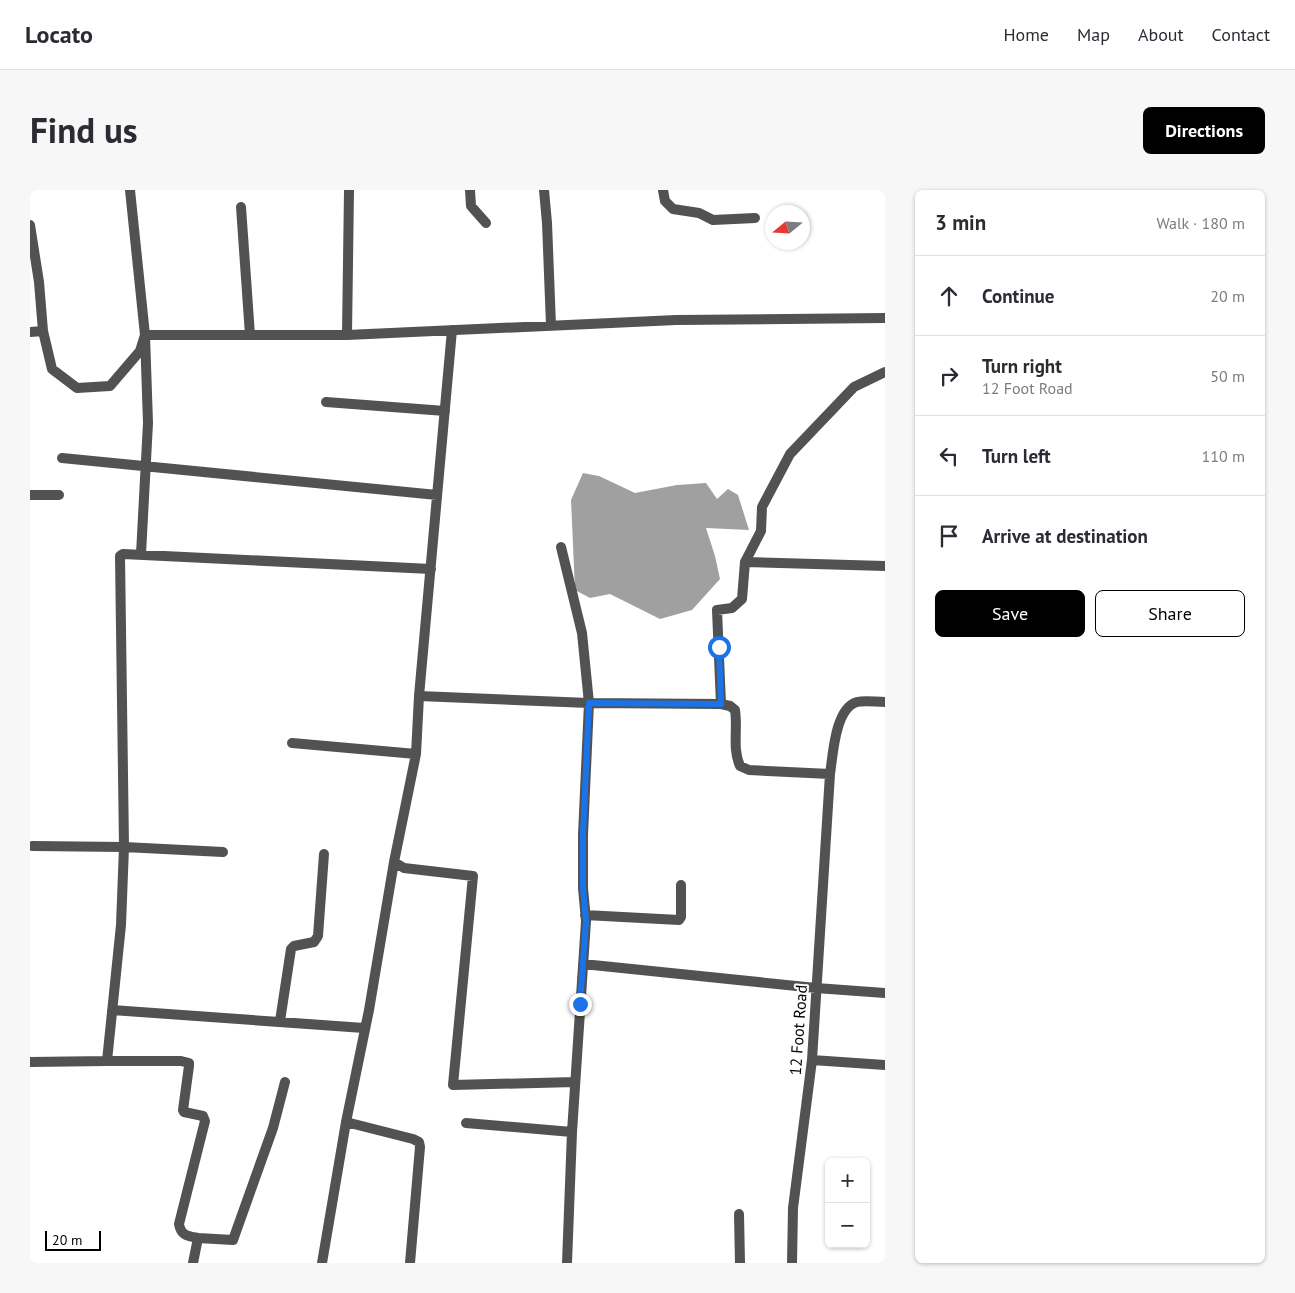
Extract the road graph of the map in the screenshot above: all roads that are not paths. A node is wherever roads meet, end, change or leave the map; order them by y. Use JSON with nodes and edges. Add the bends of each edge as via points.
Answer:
{"nodes":[{"id":1,"x":130,"y":190,"type":"edge"},
{"id":2,"x":349,"y":190,"type":"edge"},
{"id":3,"x":470,"y":190,"type":"edge"},
{"id":4,"x":544,"y":190,"type":"edge"},
{"id":5,"x":663,"y":190,"type":"edge"},
{"id":6,"x":241,"y":206,"type":"dead end"},
{"id":7,"x":755,"y":218,"type":"dead end"},
{"id":8,"x":486,"y":223,"type":"dead end"},
{"id":9,"x":30,"y":225,"type":"edge"},
{"id":10,"x":885,"y":318,"type":"edge"},
{"id":11,"x":551,"y":325,"type":"junction"},
{"id":12,"x":452,"y":330,"type":"junction"},
{"id":13,"x":43,"y":331,"type":"junction"},
{"id":14,"x":30,"y":332,"type":"edge"},
{"id":15,"x":145,"y":335,"type":"junction"},
{"id":16,"x":250,"y":335,"type":"junction"},
{"id":17,"x":347,"y":335,"type":"junction"},
{"id":18,"x":885,"y":372,"type":"edge"},
{"id":19,"x":326,"y":402,"type":"dead end"},
{"id":20,"x":444,"y":411,"type":"junction"},
{"id":21,"x":62,"y":458,"type":"dead end"},
{"id":22,"x":146,"y":465,"type":"junction"},
{"id":23,"x":30,"y":495,"type":"edge"},
{"id":24,"x":59,"y":495,"type":"dead end"},
{"id":25,"x":437,"y":495,"type":"junction"},
{"id":26,"x":561,"y":547,"type":"dead end"},
{"id":27,"x":141,"y":554,"type":"junction"},
{"id":28,"x":745,"y":562,"type":"junction"},
{"id":29,"x":885,"y":566,"type":"edge"},
{"id":30,"x":430,"y":569,"type":"junction"},
{"id":31,"x":420,"y":696,"type":"junction"},
{"id":32,"x":885,"y":702,"type":"edge"},
{"id":33,"x":589,"y":703,"type":"junction"},
{"id":34,"x":721,"y":704,"type":"junction"},
{"id":35,"x":292,"y":743,"type":"dead end"},
{"id":36,"x":416,"y":754,"type":"junction"},
{"id":37,"x":830,"y":774,"type":"junction"},
{"id":38,"x":32,"y":846,"type":"dead end"},
{"id":39,"x":124,"y":847,"type":"junction"},
{"id":40,"x":223,"y":852,"type":"dead end"},
{"id":41,"x":324,"y":854,"type":"dead end"},
{"id":42,"x":394,"y":862,"type":"junction"},
{"id":43,"x":681,"y":885,"type":"dead end"},
{"id":44,"x":585,"y":915,"type":"junction"},
{"id":45,"x":583,"y":964,"type":"junction"},
{"id":46,"x":816,"y":988,"type":"junction"},
{"id":47,"x":885,"y":993,"type":"edge"},
{"id":48,"x":112,"y":1010,"type":"junction"},
{"id":49,"x":280,"y":1021,"type":"junction"},
{"id":50,"x":364,"y":1028,"type":"junction"},
{"id":51,"x":812,"y":1060,"type":"junction"},
{"id":52,"x":107,"y":1061,"type":"junction"},
{"id":53,"x":30,"y":1062,"type":"edge"},
{"id":54,"x":885,"y":1064,"type":"edge"},
{"id":55,"x":285,"y":1082,"type":"dead end"},
{"id":56,"x":575,"y":1082,"type":"junction"},
{"id":57,"x":346,"y":1122,"type":"junction"},
{"id":58,"x":466,"y":1123,"type":"dead end"},
{"id":59,"x":572,"y":1132,"type":"junction"},
{"id":60,"x":740,"y":1214,"type":"dead end"},
{"id":61,"x":198,"y":1238,"type":"junction"},
{"id":62,"x":194,"y":1263,"type":"edge"},
{"id":63,"x":322,"y":1263,"type":"edge"},
{"id":64,"x":410,"y":1263,"type":"edge"},
{"id":65,"x":567,"y":1263,"type":"edge"},
{"id":66,"x":740,"y":1263,"type":"edge"},
{"id":67,"x":792,"y":1263,"type":"edge"}],
"edges":[{"from":1,"to":15,"type":"street"},
{"from":2,"to":17,"type":"street"},
{"from":3,"to":8,"type":"street","via":[[472,206]]},
{"from":4,"to":11,"type":"street"},
{"from":5,"to":7,"type":"street","via":[[665,201],[673,209],[699,213],[713,220]]},
{"from":6,"to":16,"type":"street"},
{"from":9,"to":13,"type":"street"},
{"from":10,"to":11,"type":"street"},
{"from":11,"to":12,"type":"street"},
{"from":12,"to":17,"type":"street"},
{"from":12,"to":20,"type":"street"},
{"from":13,"to":14,"type":"street"},
{"from":13,"to":15,"type":"street","via":[[52,369],[77,388],[110,386],[140,351]]},
{"from":15,"to":16,"type":"street"},
{"from":15,"to":22,"type":"street"},
{"from":16,"to":17,"type":"street"},
{"from":18,"to":28,"type":"street","via":[[854,387],[790,454],[762,507],[761,531]]},
{"from":19,"to":20,"type":"street"},
{"from":20,"to":25,"type":"street"},
{"from":21,"to":22,"type":"street"},
{"from":22,"to":25,"type":"street"},
{"from":22,"to":27,"type":"street"},
{"from":23,"to":24,"type":"street"},
{"from":25,"to":30,"type":"street"},
{"from":26,"to":33,"type":"street","via":[[582,633]]},
{"from":27,"to":30,"type":"street"},
{"from":27,"to":39,"type":"street","via":[[120,556]]},
{"from":28,"to":29,"type":"street"},
{"from":28,"to":34,"type":"street","via":[[742,599],[732,608],[718,610]]},
{"from":30,"to":31,"type":"street"},
{"from":31,"to":33,"type":"street"},
{"from":31,"to":36,"type":"street"},
{"from":32,"to":37,"type":"street","name":"12 Foot Road","via":[[856,702],[847,709],[839,721]]},
{"from":33,"to":34,"type":"street"},
{"from":33,"to":44,"type":"street","via":[[583,834]]},
{"from":34,"to":37,"type":"street","via":[[735,710],[736,756],[740,766],[749,770]]},
{"from":35,"to":36,"type":"street"},
{"from":36,"to":42,"type":"street"},
{"from":37,"to":46,"type":"street","name":"12 Foot Road"},
{"from":38,"to":39,"type":"street"},
{"from":39,"to":40,"type":"street"},
{"from":39,"to":48,"type":"street","via":[[121,925]]},
{"from":41,"to":49,"type":"street","via":[[318,936],[314,942],[294,946],[291,950]]},
{"from":42,"to":50,"type":"street"},
{"from":42,"to":56,"type":"street","via":[[404,868],[472,876],[453,1085]]},
{"from":43,"to":44,"type":"street","via":[[681,917],[678,920]]},
{"from":44,"to":45,"type":"street"},
{"from":45,"to":46,"type":"street"},
{"from":45,"to":56,"type":"street"},
{"from":46,"to":47,"type":"street"},
{"from":46,"to":51,"type":"street","name":"12 Foot Road"},
{"from":48,"to":49,"type":"street"},
{"from":48,"to":52,"type":"street"},
{"from":49,"to":50,"type":"street"},
{"from":50,"to":57,"type":"street"},
{"from":51,"to":54,"type":"street"},
{"from":51,"to":67,"type":"street","name":"12 Foot Road","via":[[793,1208]]},
{"from":52,"to":53,"type":"street"},
{"from":52,"to":61,"type":"street","via":[[181,1060],[190,1066],[183,1110],[203,1116],[205,1121],[179,1224],[184,1235]]},
{"from":55,"to":61,"type":"street","via":[[273,1128],[233,1240]]},
{"from":56,"to":59,"type":"street"},
{"from":57,"to":63,"type":"street"},
{"from":57,"to":64,"type":"street","via":[[419,1142]]},
{"from":58,"to":59,"type":"street"},
{"from":59,"to":65,"type":"street"},
{"from":60,"to":66,"type":"street"},
{"from":61,"to":62,"type":"street"}]}
